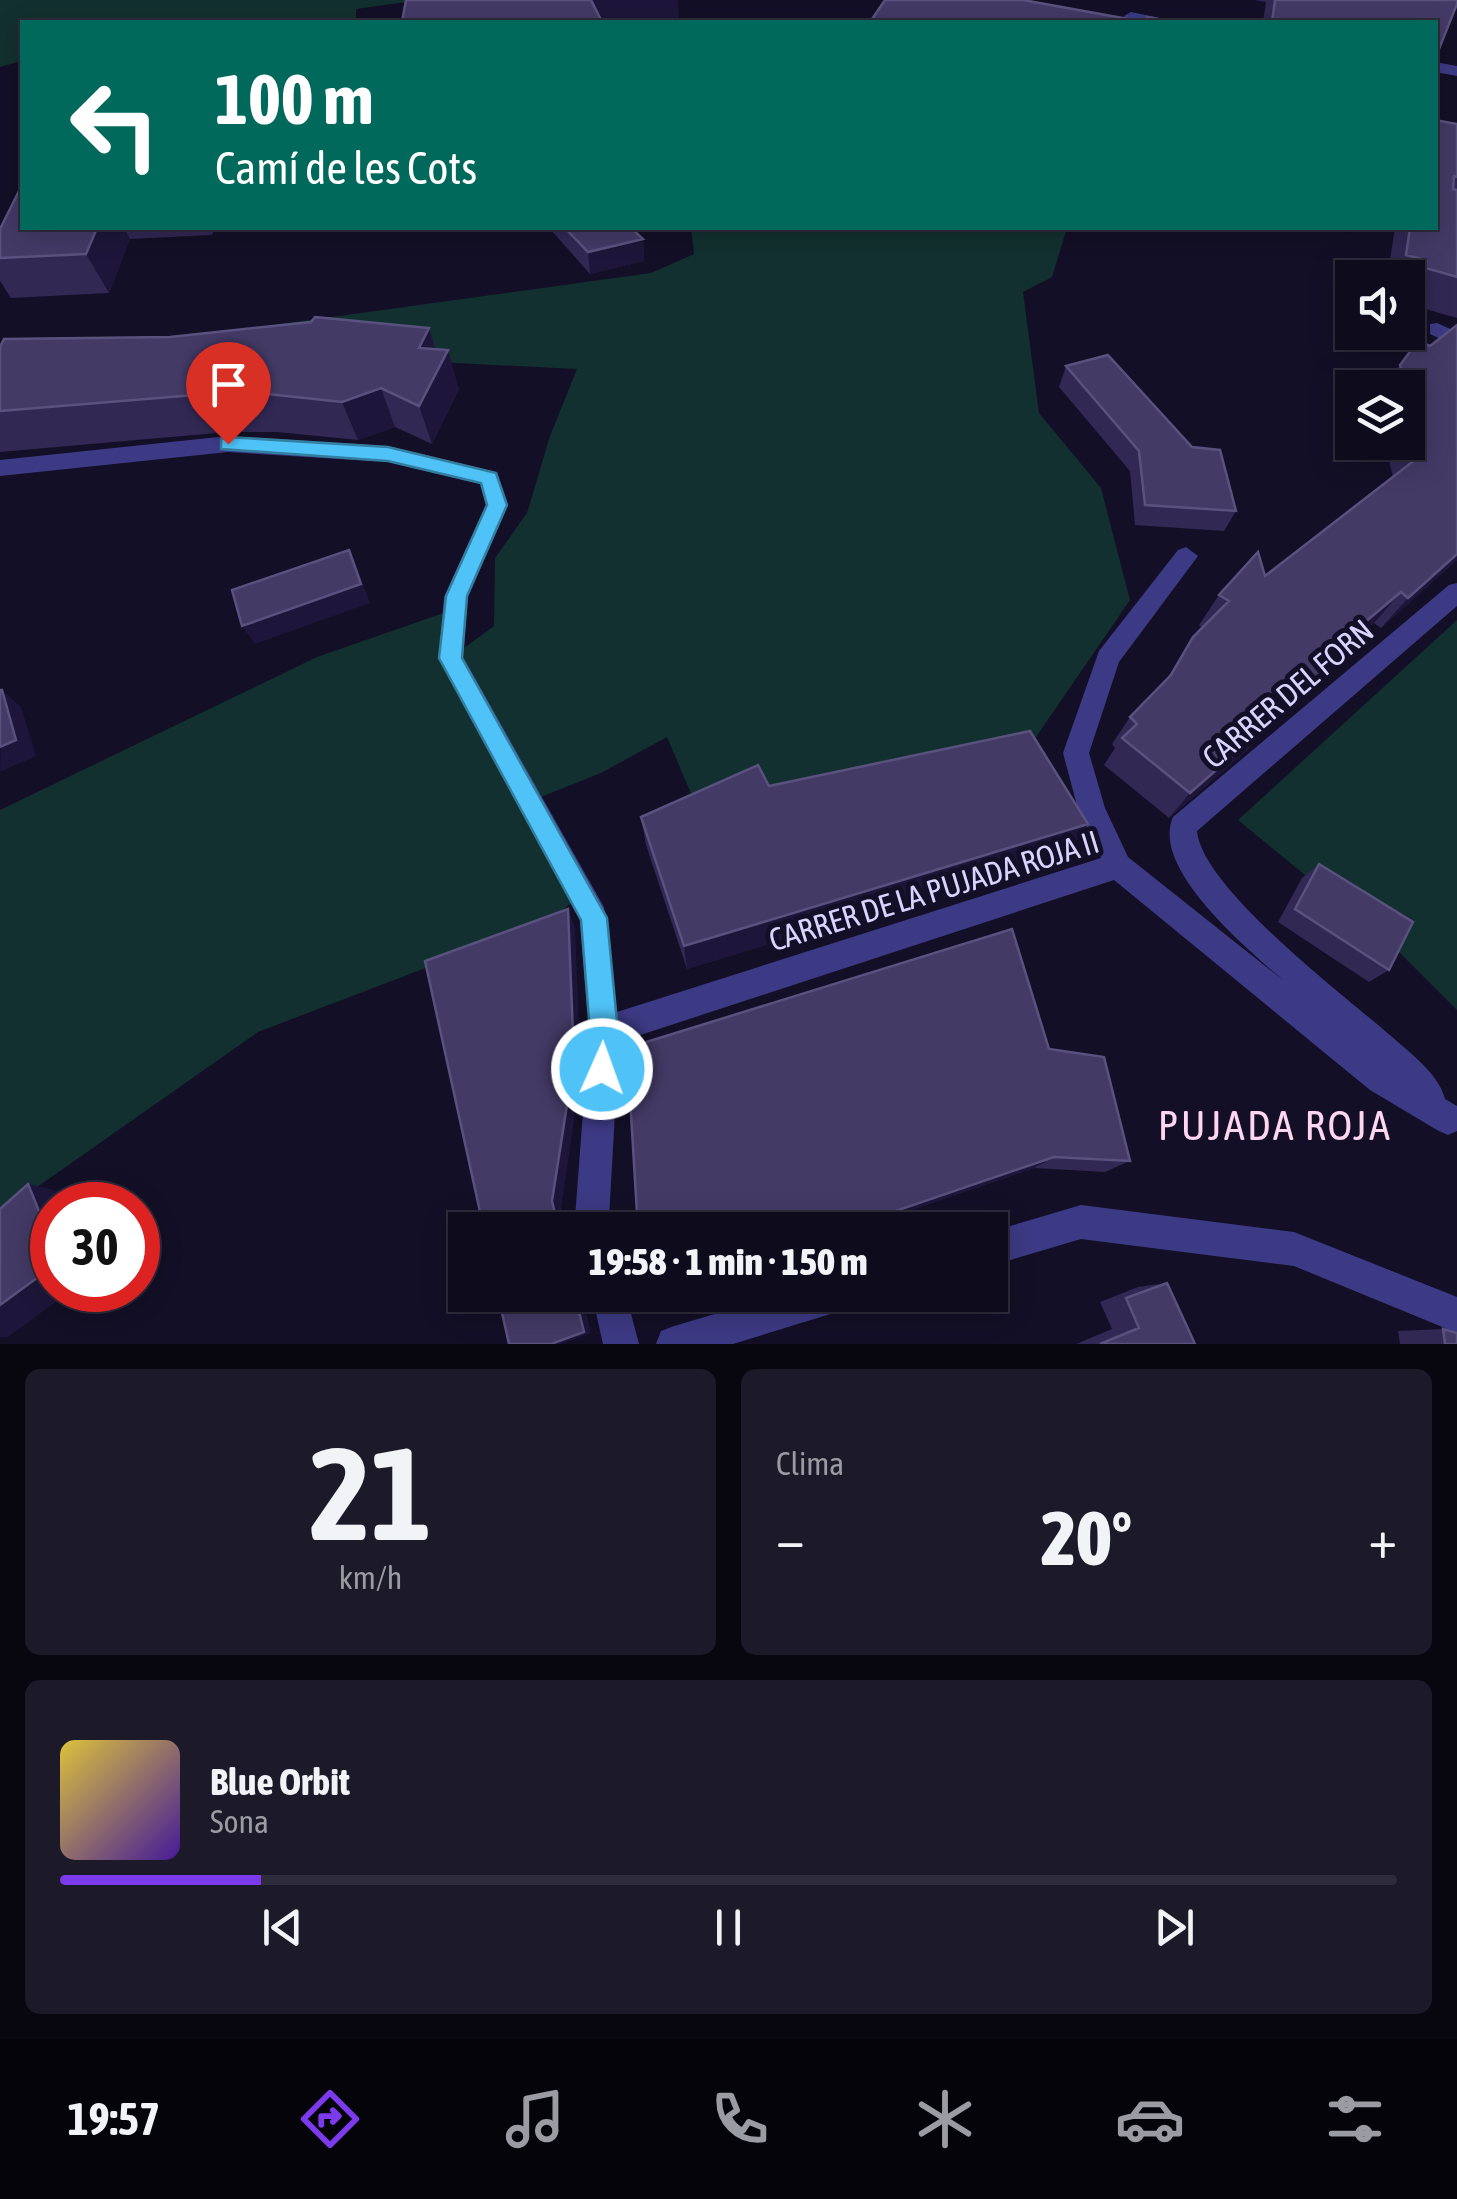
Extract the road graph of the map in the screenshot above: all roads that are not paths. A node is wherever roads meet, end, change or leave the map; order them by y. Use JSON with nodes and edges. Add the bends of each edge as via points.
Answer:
{"nodes":[{"id":1,"x":1132,"y":13,"type":"edge"},
{"id":2,"x":1163,"y":20,"type":"edge"},
{"id":3,"x":1437,"y":329,"type":"dead end"},
{"id":4,"x":1457,"y":340,"type":"edge"},
{"id":5,"x":0,"y":468,"type":"edge"},
{"id":6,"x":1186,"y":556,"type":"dead end"},
{"id":7,"x":1457,"y":592,"type":"edge"},
{"id":8,"x":1118,"y":866,"type":"junction"},
{"id":9,"x":604,"y":1032,"type":"junction"},
{"id":10,"x":1453,"y":1123,"type":"edge"},
{"id":11,"x":592,"y":1212,"type":"edge"},
{"id":12,"x":1008,"y":1244,"type":"edge"},
{"id":13,"x":614,"y":1312,"type":"edge"},
{"id":14,"x":780,"y":1312,"type":"edge"},
{"id":15,"x":1457,"y":1315,"type":"edge"},
{"id":16,"x":621,"y":1344,"type":"edge"},
{"id":17,"x":674,"y":1344,"type":"edge"}],
"edges":[{"from":1,"to":2,"type":"street"},
{"from":3,"to":4,"type":"street"},
{"from":5,"to":9,"type":"street","via":[[228,444],[388,454],[489,478],[497,505],[456,596],[450,658],[594,918]]},
{"from":6,"to":8,"type":"street","via":[[1108,658],[1076,753]]},
{"from":7,"to":10,"type":"street","name":"CARRER DEL FORN","via":[[1183,826],[1185,854],[1237,920],[1402,1066]]},
{"from":8,"to":9,"type":"street","name":"CARRER DE LA PUJADA ROJA II"},
{"from":8,"to":10,"type":"street","name":"CARRER DE LA PUJADA ROJA II","via":[[1381,1079]]},
{"from":9,"to":11,"type":"street"},
{"from":12,"to":15,"type":"street","via":[[1081,1222],[1294,1249]]},
{"from":13,"to":16,"type":"street"},
{"from":14,"to":17,"type":"street"}]}
